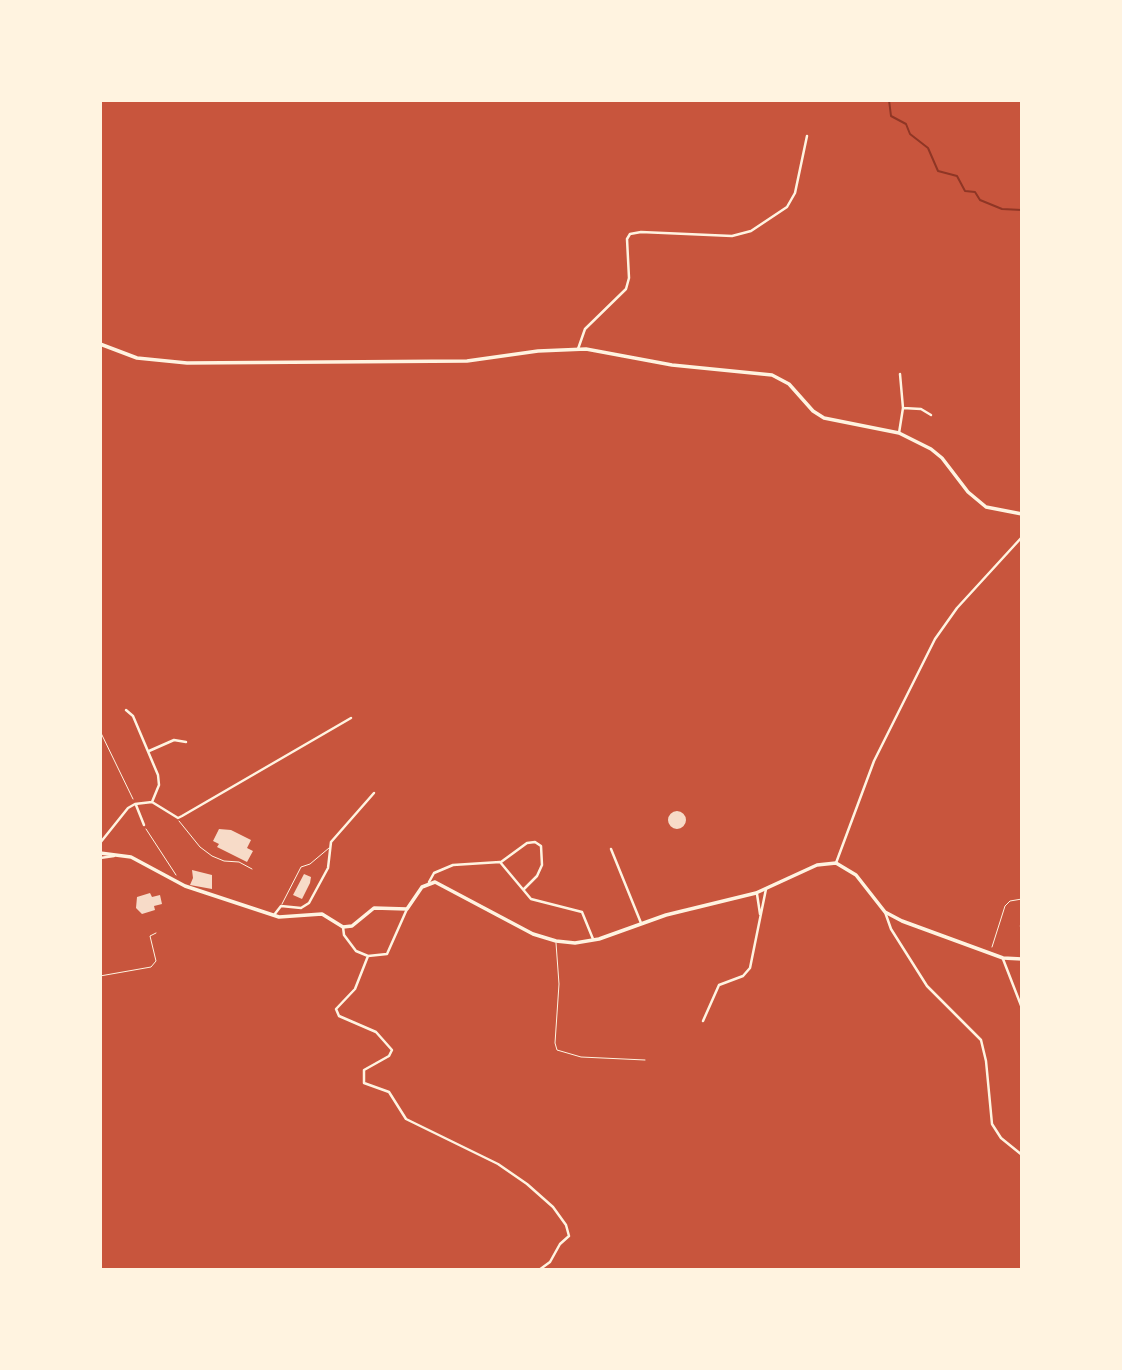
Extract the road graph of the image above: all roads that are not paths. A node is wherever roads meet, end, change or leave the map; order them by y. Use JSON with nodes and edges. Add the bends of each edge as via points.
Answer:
{"nodes":[{"id":1,"x":807,"y":136,"type":"dead end"},
{"id":2,"x":100,"y":344,"type":"edge"},
{"id":3,"x":578,"y":349,"type":"junction"},
{"id":4,"x":900,"y":374,"type":"dead end"},
{"id":5,"x":903,"y":408,"type":"junction"},
{"id":6,"x":931,"y":415,"type":"dead end"},
{"id":7,"x":899,"y":433,"type":"junction"},
{"id":8,"x":1022,"y":514,"type":"edge"},
{"id":9,"x":1022,"y":537,"type":"edge"},
{"id":10,"x":126,"y":710,"type":"dead end"},
{"id":11,"x":351,"y":718,"type":"dead end"},
{"id":12,"x":186,"y":742,"type":"dead end"},
{"id":13,"x":149,"y":751,"type":"junction"},
{"id":14,"x":374,"y":793,"type":"dead end"},
{"id":15,"x":152,"y":802,"type":"junction"},
{"id":16,"x":135,"y":804,"type":"junction"},
{"id":17,"x":178,"y":818,"type":"junction"},
{"id":18,"x":144,"y":825,"type":"road end"},
{"id":19,"x":100,"y":843,"type":"edge"},
{"id":20,"x":329,"y":848,"type":"junction"},
{"id":21,"x":611,"y":849,"type":"dead end"},
{"id":22,"x":100,"y":856,"type":"edge"},
{"id":23,"x":500,"y":862,"type":"junction"},
{"id":24,"x":836,"y":863,"type":"junction"},
{"id":25,"x":252,"y":869,"type":"dead end"},
{"id":26,"x":429,"y":882,"type":"junction"},
{"id":27,"x":524,"y":889,"type":"junction"},
{"id":28,"x":766,"y":889,"type":"junction"},
{"id":29,"x":757,"y":893,"type":"junction"},
{"id":30,"x":281,"y":906,"type":"junction"},
{"id":31,"x":407,"y":909,"type":"junction"},
{"id":32,"x":885,"y":912,"type":"junction"},
{"id":33,"x":760,"y":914,"type":"junction"},
{"id":34,"x":274,"y":915,"type":"junction"},
{"id":35,"x":641,"y":923,"type":"junction"},
{"id":36,"x":343,"y":927,"type":"junction"},
{"id":37,"x":593,"y":940,"type":"junction"},
{"id":38,"x":556,"y":941,"type":"junction"},
{"id":39,"x":368,"y":956,"type":"junction"},
{"id":40,"x":1003,"y":958,"type":"junction"},
{"id":41,"x":1022,"y":959,"type":"edge"},
{"id":42,"x":1022,"y":1008,"type":"edge"},
{"id":43,"x":703,"y":1021,"type":"dead end"},
{"id":44,"x":645,"y":1060,"type":"dead end"},
{"id":45,"x":1022,"y":1154,"type":"edge"},
{"id":46,"x":539,"y":1270,"type":"edge"}],
"edges":[{"from":1,"to":3,"type":"street","via":[[787,207],[751,231],[732,236],[641,232],[628,236],[626,289],[585,329]]},
{"from":2,"to":3,"type":"street","via":[[137,358],[187,363],[467,361]]},
{"from":3,"to":7,"type":"street","via":[[772,375],[789,384],[824,418]]},
{"from":4,"to":5,"type":"street"},
{"from":5,"to":6,"type":"street"},
{"from":5,"to":7,"type":"street"},
{"from":7,"to":8,"type":"street","via":[[936,452],[986,507]]},
{"from":9,"to":24,"type":"street","via":[[935,639],[874,761]]},
{"from":10,"to":13,"type":"street"},
{"from":11,"to":17,"type":"street"},
{"from":12,"to":13,"type":"street","via":[[174,740]]},
{"from":13,"to":15,"type":"street","via":[[159,779]]},
{"from":14,"to":20,"type":"street"},
{"from":15,"to":16,"type":"street"},
{"from":15,"to":17,"type":"street"},
{"from":16,"to":18,"type":"street"},
{"from":16,"to":19,"type":"street"},
{"from":17,"to":25,"type":"lane","via":[[183,829],[212,856]]},
{"from":20,"to":30,"type":"lane","via":[[301,867]]},
{"from":20,"to":30,"type":"street","via":[[328,868],[309,903],[301,908]]},
{"from":21,"to":35,"type":"street"},
{"from":22,"to":34,"type":"street","via":[[121,855],[179,884]]},
{"from":23,"to":26,"type":"street","via":[[453,865],[434,873]]},
{"from":23,"to":27,"type":"street"},
{"from":23,"to":27,"type":"street","via":[[527,843],[539,844],[542,865]]},
{"from":24,"to":28,"type":"street","via":[[817,865]]},
{"from":24,"to":32,"type":"street","via":[[856,876]]},
{"from":26,"to":31,"type":"street"},
{"from":26,"to":38,"type":"street"},
{"from":27,"to":37,"type":"street","via":[[531,900],[582,912]]},
{"from":28,"to":29,"type":"street"},
{"from":28,"to":33,"type":"street"},
{"from":29,"to":33,"type":"street"},
{"from":29,"to":35,"type":"street"},
{"from":30,"to":34,"type":"street"},
{"from":31,"to":36,"type":"street","via":[[373,908],[352,926]]},
{"from":31,"to":39,"type":"street","via":[[391,951]]},
{"from":32,"to":40,"type":"street"},
{"from":32,"to":45,"type":"street","via":[[887,923],[927,986],[981,1040],[992,1124],[1001,1138]]},
{"from":33,"to":43,"type":"street","via":[[750,968],[743,976],[719,985]]},
{"from":34,"to":36,"type":"street","via":[[323,914]]},
{"from":35,"to":37,"type":"street"},
{"from":36,"to":39,"type":"street","via":[[352,947]]},
{"from":37,"to":38,"type":"street"},
{"from":38,"to":44,"type":"lane","via":[[557,1050],[581,1057]]},
{"from":39,"to":46,"type":"street","via":[[355,989],[336,1009],[339,1016],[376,1032],[392,1050],[390,1056],[364,1070],[364,1083],[389,1092],[406,1119],[492,1160],[553,1207],[569,1236]]},
{"from":40,"to":41,"type":"street"},
{"from":40,"to":42,"type":"street"}]}
